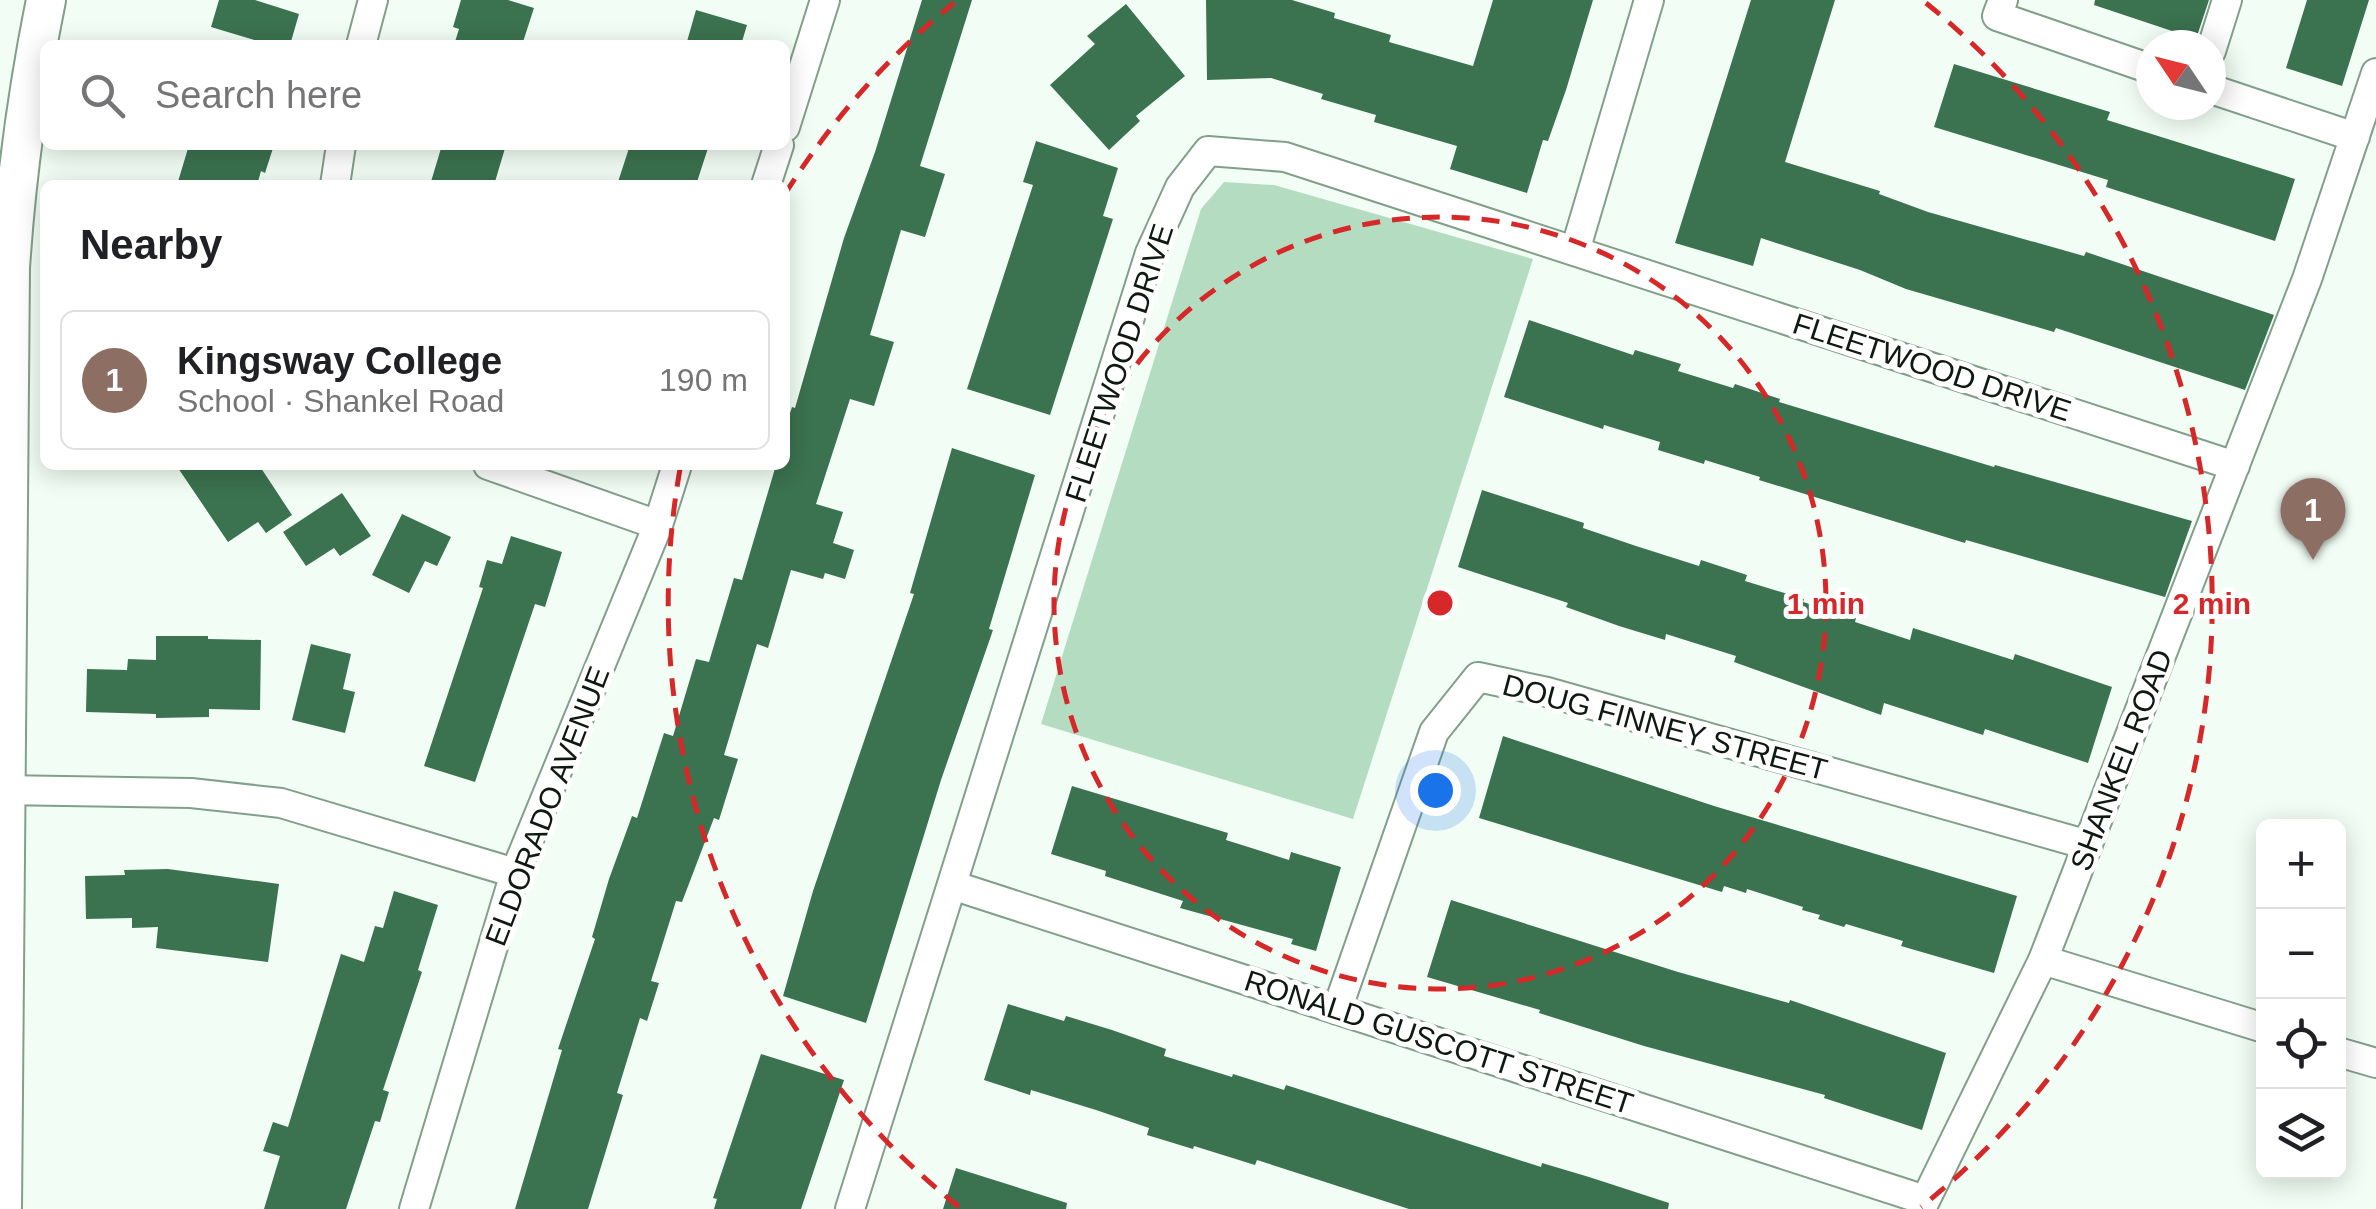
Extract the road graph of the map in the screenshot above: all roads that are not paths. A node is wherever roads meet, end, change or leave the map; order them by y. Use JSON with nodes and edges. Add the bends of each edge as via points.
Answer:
{"nodes":[{"id":1,"x":46,"y":0,"type":"edge"},
{"id":2,"x":373,"y":0,"type":"edge"},
{"id":3,"x":826,"y":0,"type":"edge"},
{"id":4,"x":1649,"y":0,"type":"edge"},
{"id":5,"x":2002,"y":0,"type":"edge"},
{"id":6,"x":2227,"y":0,"type":"edge"},
{"id":7,"x":2218,"y":30,"type":"edge"},
{"id":8,"x":362,"y":40,"type":"edge"},
{"id":9,"x":2136,"y":64,"type":"edge"},
{"id":10,"x":2376,"y":74,"type":"edge"},
{"id":11,"x":2226,"y":95,"type":"edge"},
{"id":12,"x":790,"y":112,"type":"edge"},
{"id":13,"x":2355,"y":137,"type":"junction"},
{"id":14,"x":340,"y":150,"type":"edge"},
{"id":15,"x":777,"y":150,"type":"edge"},
{"id":16,"x":336,"y":180,"type":"edge"},
{"id":17,"x":768,"y":180,"type":"edge"},
{"id":18,"x":1575,"y":251,"type":"junction"},
{"id":19,"x":2235,"y":466,"type":"junction"},
{"id":20,"x":502,"y":470,"type":"edge"},
{"id":21,"x":675,"y":470,"type":"edge"},
{"id":22,"x":658,"y":525,"type":"junction"},
{"id":23,"x":3,"y":790,"type":"edge"},
{"id":24,"x":2088,"y":844,"type":"junction"},
{"id":25,"x":515,"y":873,"type":"junction"},
{"id":26,"x":952,"y":884,"type":"junction"},
{"id":27,"x":2043,"y":960,"type":"junction"},
{"id":28,"x":1337,"y":1010,"type":"junction"},
{"id":29,"x":2256,"y":1026,"type":"edge"},
{"id":30,"x":2346,"y":1054,"type":"edge"},
{"id":31,"x":2376,"y":1063,"type":"edge"},
{"id":32,"x":1923,"y":1205,"type":"edge"},
{"id":33,"x":2,"y":1209,"type":"edge"},
{"id":34,"x":414,"y":1209,"type":"edge"},
{"id":35,"x":850,"y":1209,"type":"edge"}],
"edges":[{"from":1,"to":23,"type":"main road","via":[[16,180],[10,268]]},
{"from":2,"to":8,"type":"street"},
{"from":3,"to":12,"type":"street"},
{"from":4,"to":18,"type":"street"},
{"from":5,"to":9,"type":"street","via":[[1997,16]]},
{"from":6,"to":7,"type":"street"},
{"from":10,"to":13,"type":"street","name":"SHANKEL ROAD"},
{"from":11,"to":13,"type":"street"},
{"from":13,"to":19,"type":"street","name":"SHANKEL ROAD"},
{"from":14,"to":16,"type":"street"},
{"from":15,"to":17,"type":"street"},
{"from":18,"to":19,"type":"street","name":"FLEETWOOD DRIVE"},
{"from":18,"to":26,"type":"street","name":"FLEETWOOD DRIVE","via":[[1285,157],[1208,151],[1180,188],[1150,253]]},
{"from":19,"to":24,"type":"street","name":"SHANKEL ROAD"},
{"from":20,"to":22,"type":"street"},
{"from":21,"to":22,"type":"street","name":"ELDORADO AVENUE"},
{"from":22,"to":25,"type":"street","name":"ELDORADO AVENUE"},
{"from":23,"to":25,"type":"street","via":[[191,793],[281,802]]},
{"from":23,"to":33,"type":"main road"},
{"from":24,"to":27,"type":"street","name":"SHANKEL ROAD"},
{"from":24,"to":28,"type":"street","name":"DOUG FINNEY STREET","via":[[1478,677],[1434,732]]},
{"from":25,"to":34,"type":"street","name":"ELDORADO AVENUE"},
{"from":26,"to":28,"type":"street","name":"RONALD GUSCOTT STREET"},
{"from":26,"to":35,"type":"street","name":"FLEETWOOD DRIVE"},
{"from":27,"to":29,"type":"street"},
{"from":27,"to":32,"type":"street","name":"SHANKEL ROAD"},
{"from":28,"to":32,"type":"street","name":"RONALD GUSCOTT STREET"},
{"from":30,"to":31,"type":"street"}]}
